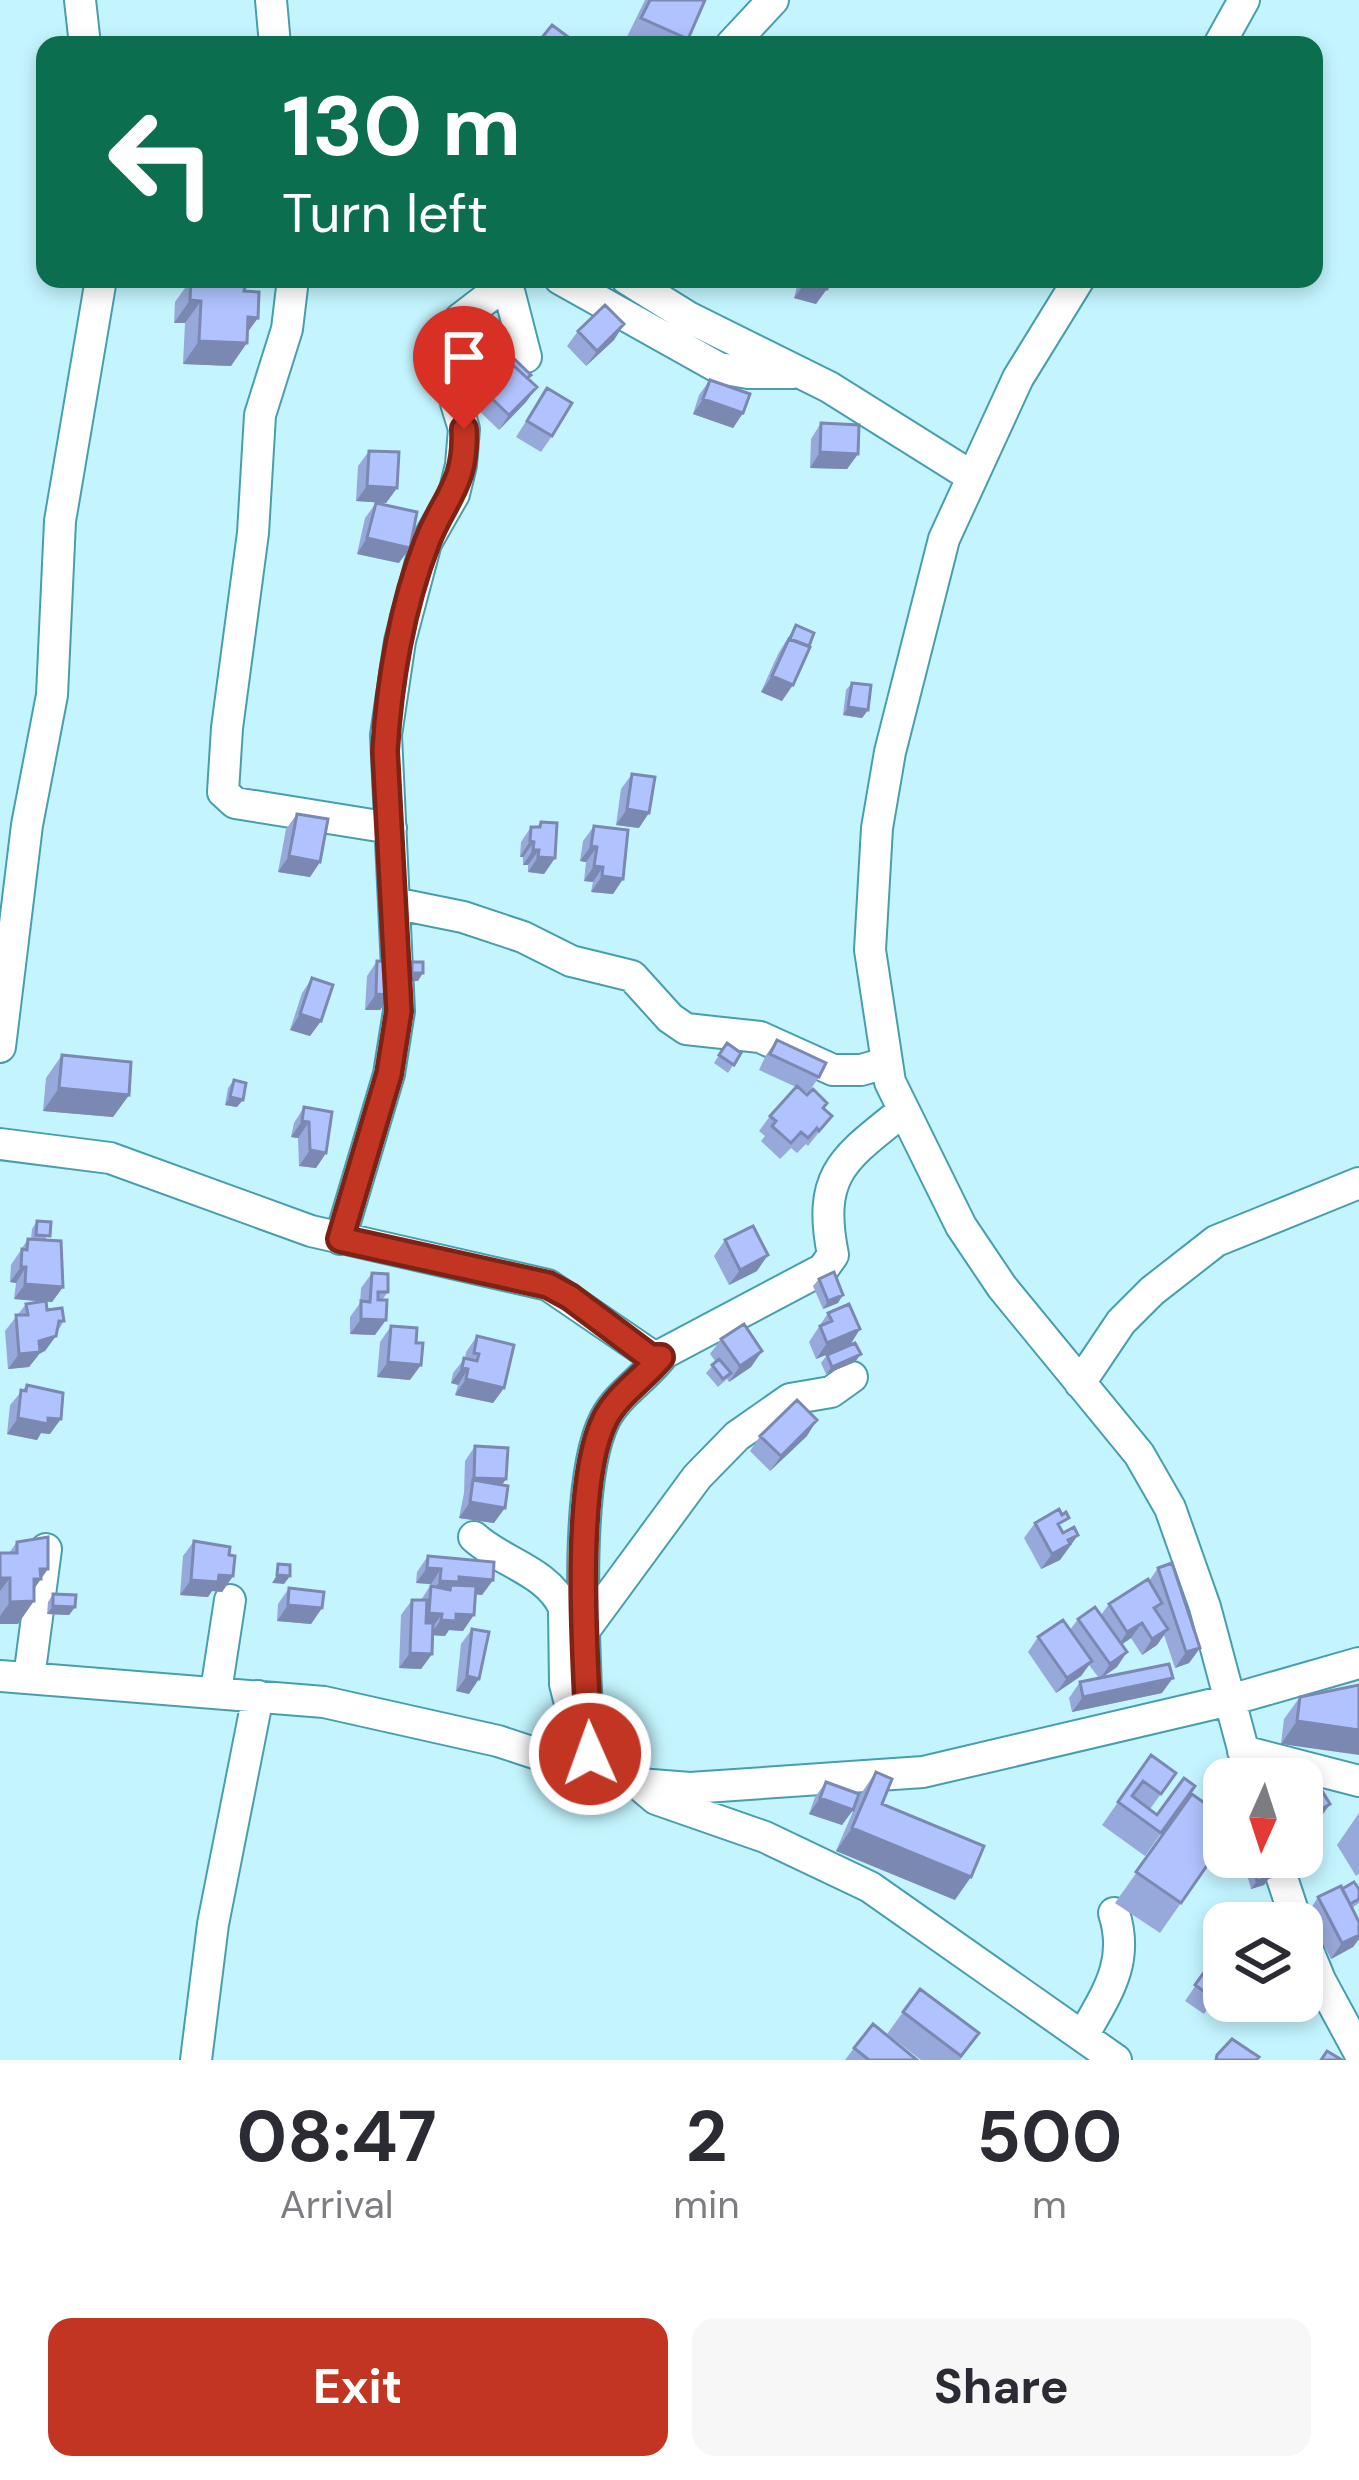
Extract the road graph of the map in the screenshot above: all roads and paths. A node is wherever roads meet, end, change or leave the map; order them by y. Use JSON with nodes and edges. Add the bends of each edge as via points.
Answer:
{"nodes":[{"id":1,"x":80,"y":0,"type":"edge"},
{"id":2,"x":271,"y":0,"type":"edge"},
{"id":3,"x":773,"y":0,"type":"edge"},
{"id":4,"x":1244,"y":0,"type":"edge"},
{"id":5,"x":84,"y":36,"type":"edge"},
{"id":6,"x":274,"y":36,"type":"edge"},
{"id":7,"x":739,"y":36,"type":"edge"},
{"id":8,"x":1224,"y":36,"type":"edge"},
{"id":9,"x":99,"y":288,"type":"edge"},
{"id":10,"x":292,"y":288,"type":"edge"},
{"id":11,"x":500,"y":288,"type":"edge"},
{"id":12,"x":511,"y":288,"type":"edge"},
{"id":13,"x":576,"y":288,"type":"edge"},
{"id":14,"x":642,"y":288,"type":"edge"},
{"id":15,"x":1073,"y":288,"type":"edge"},
{"id":16,"x":526,"y":357,"type":"dead end"},
{"id":17,"x":799,"y":373,"type":"junction"},
{"id":18,"x":971,"y":476,"type":"junction"},
{"id":19,"x":391,"y":828,"type":"junction"},
{"id":20,"x":394,"y":903,"type":"junction"},
{"id":21,"x":0,"y":1047,"type":"edge"},
{"id":22,"x":886,"y":1063,"type":"junction"},
{"id":23,"x":903,"y":1111,"type":"junction"},
{"id":24,"x":0,"y":1144,"type":"edge"},
{"id":25,"x":1359,"y":1184,"type":"edge"},
{"id":26,"x":340,"y":1239,"type":"junction"},
{"id":27,"x":661,"y":1357,"type":"junction"},
{"id":28,"x":852,"y":1377,"type":"dead end"},
{"id":29,"x":1080,"y":1383,"type":"junction"},
{"id":30,"x":474,"y":1537,"type":"dead end"},
{"id":31,"x":46,"y":1549,"type":"edge"},
{"id":32,"x":230,"y":1600,"type":"dead end"},
{"id":33,"x":586,"y":1628,"type":"junction"},
{"id":34,"x":1359,"y":1663,"type":"edge"},
{"id":35,"x":14,"y":1677,"type":"edge"},
{"id":36,"x":216,"y":1691,"type":"junction"},
{"id":37,"x":258,"y":1696,"type":"junction"},
{"id":38,"x":1230,"y":1700,"type":"junction"},
{"id":39,"x":1245,"y":1758,"type":"edge"},
{"id":40,"x":595,"y":1764,"type":"junction"},
{"id":41,"x":1323,"y":1776,"type":"edge"},
{"id":42,"x":1359,"y":1781,"type":"edge"},
{"id":43,"x":639,"y":1784,"type":"junction"},
{"id":44,"x":1114,"y":1913,"type":"dead end"},
{"id":45,"x":1323,"y":1986,"type":"edge"},
{"id":46,"x":1083,"y":2036,"type":"junction"},
{"id":47,"x":1359,"y":2052,"type":"edge"},
{"id":48,"x":196,"y":2060,"type":"edge"},
{"id":49,"x":1116,"y":2060,"type":"edge"}],
"edges":[{"from":1,"to":5,"type":"street"},
{"from":2,"to":6,"type":"street"},
{"from":3,"to":7,"type":"street"},
{"from":4,"to":8,"type":"street"},
{"from":9,"to":21,"type":"street","via":[[60,521],[52,695]]},
{"from":10,"to":19,"type":"street","via":[[260,415],[223,792],[235,803]]},
{"from":11,"to":19,"type":"street","via":[[458,325],[463,366],[456,403],[464,441],[454,494],[426,543],[400,641],[385,751]]},
{"from":12,"to":16,"type":"street"},
{"from":13,"to":17,"type":"street","via":[[719,368]]},
{"from":14,"to":17,"type":"street"},
{"from":15,"to":18,"type":"street","via":[[1018,377]]},
{"from":17,"to":18,"type":"street"},
{"from":18,"to":22,"type":"street","via":[[928,596],[877,828],[870,950]]},
{"from":19,"to":20,"type":"street"},
{"from":20,"to":22,"type":"street","via":[[463,917],[632,976],[686,1029],[760,1037],[833,1070]]},
{"from":20,"to":26,"type":"street","via":[[394,1052]]},
{"from":22,"to":23,"type":"street"},
{"from":23,"to":27,"type":"street","via":[[836,1177],[825,1207],[832,1255],[823,1269]]},
{"from":23,"to":29,"type":"street","via":[[961,1226]]},
{"from":24,"to":26,"type":"street","via":[[110,1158]]},
{"from":25,"to":29,"type":"street","via":[[1216,1241],[1121,1322]]},
{"from":26,"to":27,"type":"street","via":[[548,1285]]},
{"from":27,"to":33,"type":"street","via":[[598,1433],[588,1494]]},
{"from":28,"to":33,"type":"street","via":[[831,1392],[790,1399],[737,1436],[697,1477]]},
{"from":29,"to":38,"type":"street","via":[[1139,1454],[1170,1508]]},
{"from":30,"to":40,"type":"street","via":[[560,1597],[572,1718]]},
{"from":31,"to":35,"type":"street"},
{"from":32,"to":36,"type":"street"},
{"from":33,"to":40,"type":"street"},
{"from":34,"to":38,"type":"street"},
{"from":35,"to":36,"type":"street"},
{"from":36,"to":37,"type":"street"},
{"from":37,"to":40,"type":"street","via":[[383,1712]]},
{"from":37,"to":48,"type":"street","via":[[213,1924]]},
{"from":38,"to":39,"type":"street"},
{"from":38,"to":43,"type":"street","via":[[923,1772],[740,1787]]},
{"from":40,"to":43,"type":"street"},
{"from":41,"to":42,"type":"street"},
{"from":43,"to":46,"type":"street","via":[[656,1799],[870,1887]]},
{"from":44,"to":46,"type":"street","via":[[1120,1964]]},
{"from":45,"to":47,"type":"street"},
{"from":46,"to":49,"type":"street"}]}
